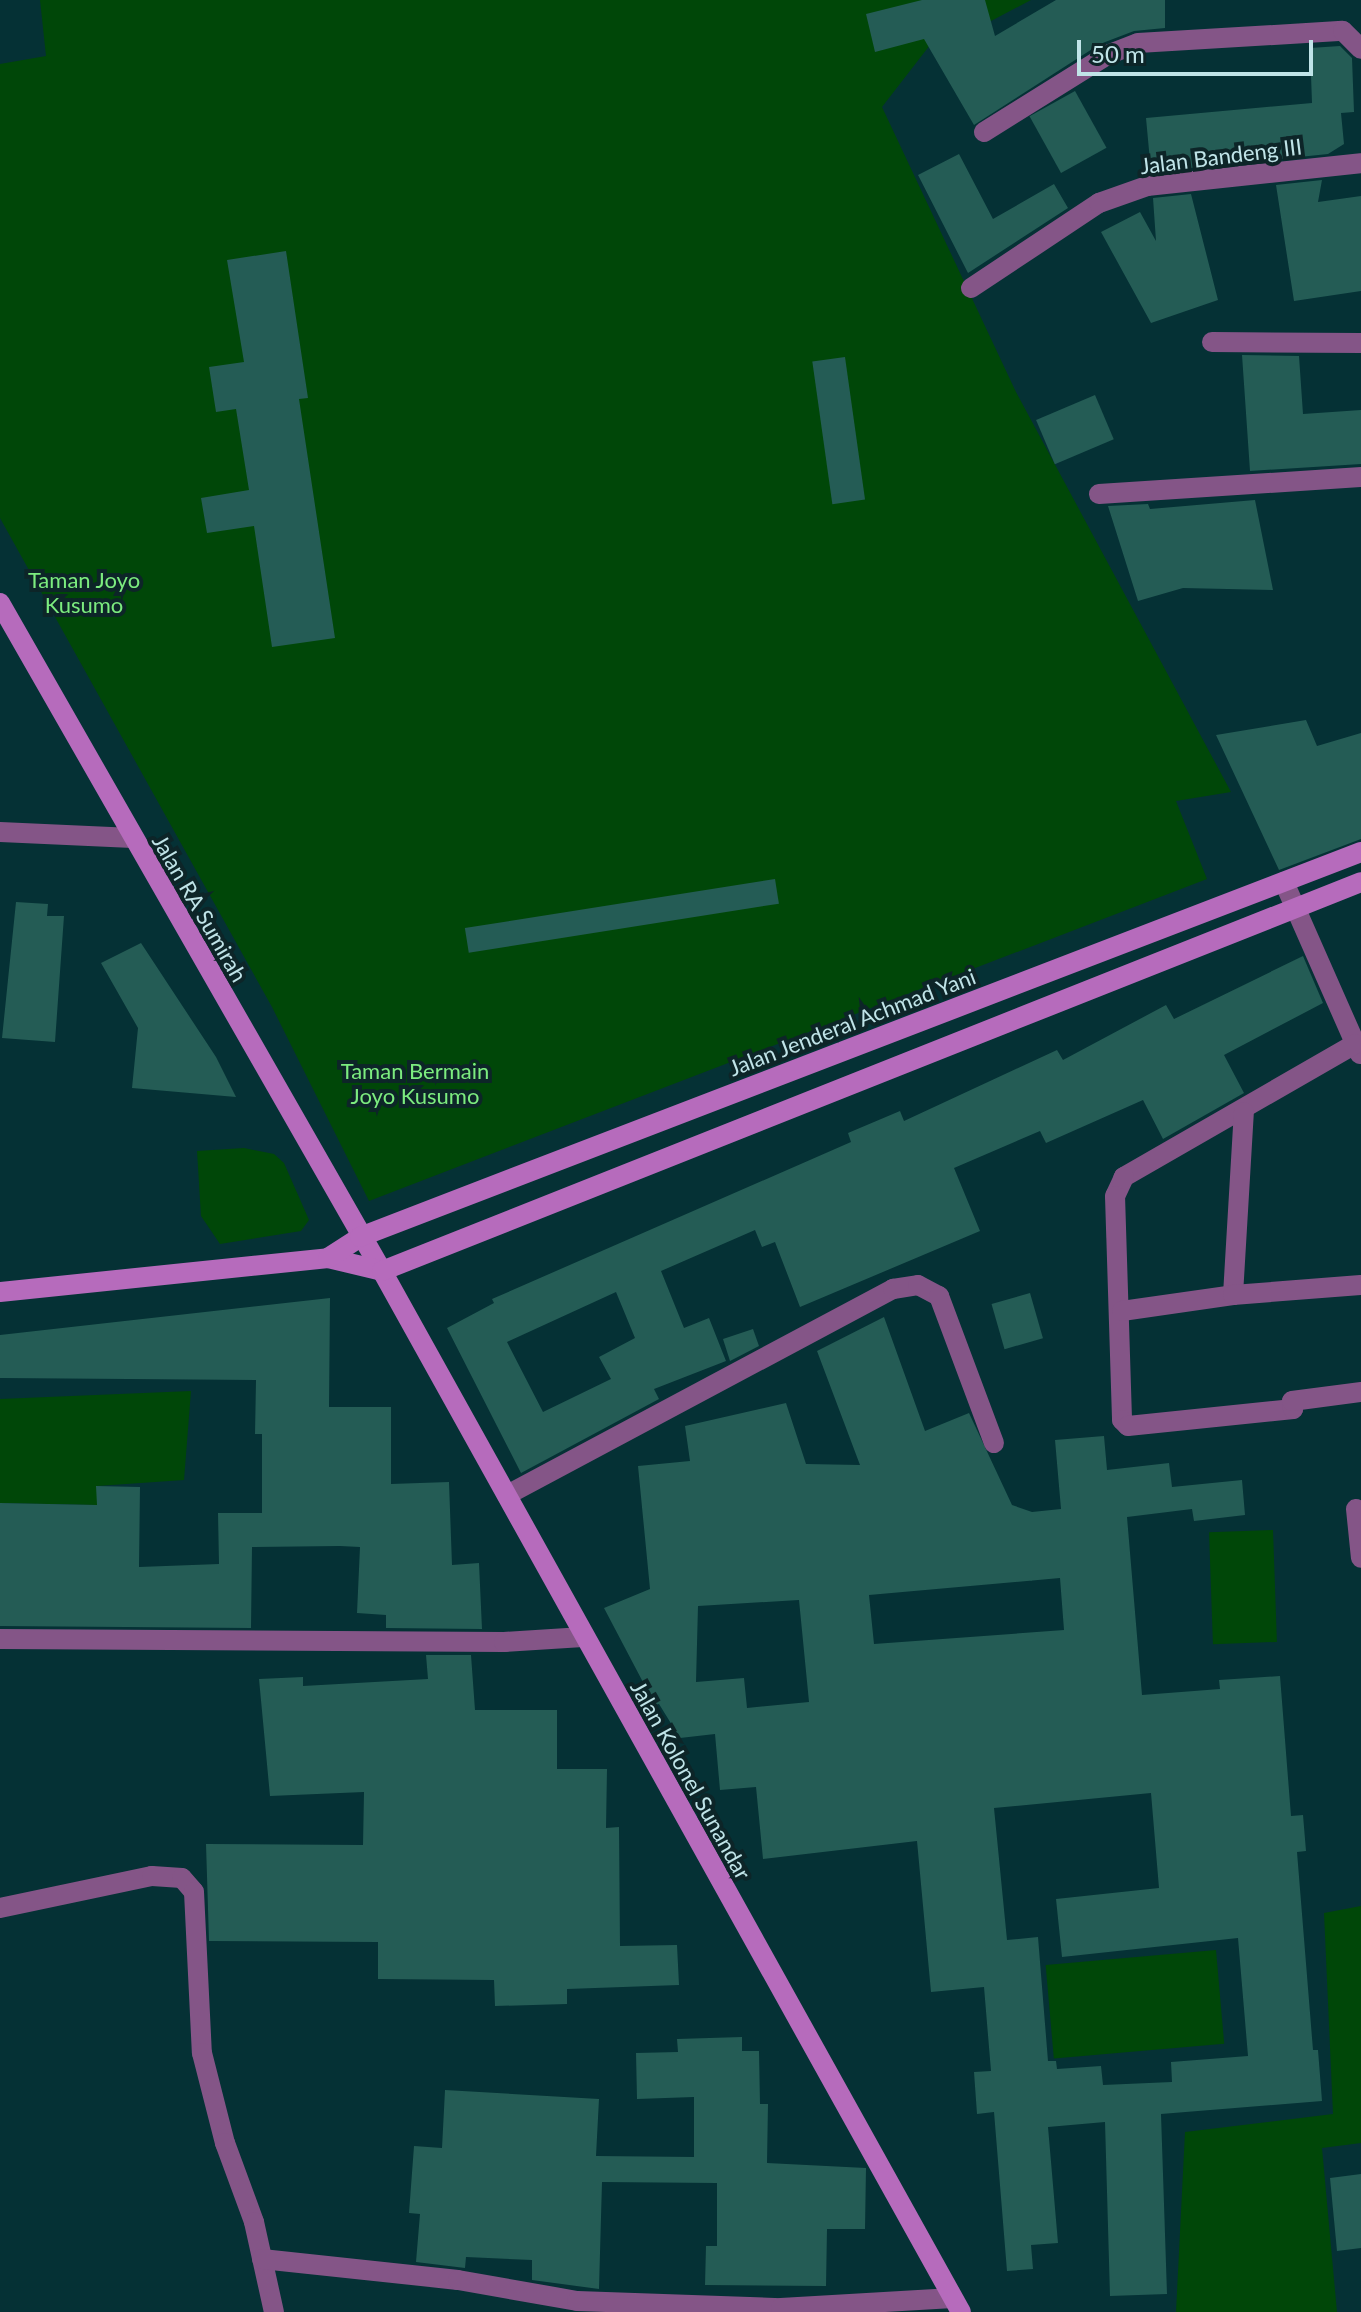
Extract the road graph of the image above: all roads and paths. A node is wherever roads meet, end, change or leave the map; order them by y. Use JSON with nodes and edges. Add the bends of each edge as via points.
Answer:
{"nodes":[{"id":1,"x":1361,"y":49,"type":"edge"},
{"id":2,"x":984,"y":132,"type":"dead end"},
{"id":3,"x":1361,"y":163,"type":"edge"},
{"id":4,"x":971,"y":288,"type":"dead end"},
{"id":5,"x":1212,"y":342,"type":"dead end"},
{"id":6,"x":1361,"y":343,"type":"edge"},
{"id":7,"x":1361,"y":477,"type":"edge"},
{"id":8,"x":1099,"y":494,"type":"dead end"},
{"id":9,"x":0,"y":603,"type":"edge"},
{"id":10,"x":0,"y":832,"type":"edge"},
{"id":11,"x":133,"y":838,"type":"junction"},
{"id":12,"x":1361,"y":852,"type":"edge"},
{"id":13,"x":1284,"y":882,"type":"junction"},
{"id":14,"x":1361,"y":882,"type":"edge"},
{"id":15,"x":1293,"y":910,"type":"junction"},
{"id":16,"x":1358,"y":1050,"type":"edge"},
{"id":17,"x":1244,"y":1112,"type":"junction"},
{"id":18,"x":360,"y":1237,"type":"junction"},
{"id":19,"x":328,"y":1258,"type":"junction"},
{"id":20,"x":382,"y":1271,"type":"junction"},
{"id":21,"x":1361,"y":1285,"type":"edge"},
{"id":22,"x":0,"y":1292,"type":"edge"},
{"id":23,"x":1233,"y":1295,"type":"junction"},
{"id":24,"x":1122,"y":1311,"type":"junction"},
{"id":25,"x":1361,"y":1392,"type":"edge"},
{"id":26,"x":994,"y":1443,"type":"dead end"},
{"id":27,"x":507,"y":1495,"type":"junction"},
{"id":28,"x":1356,"y":1509,"type":"dead end"},
{"id":29,"x":1361,"y":1558,"type":"edge"},
{"id":30,"x":583,"y":1637,"type":"junction"},
{"id":31,"x":0,"y":1639,"type":"edge"},
{"id":32,"x":0,"y":1908,"type":"edge"},
{"id":33,"x":262,"y":2259,"type":"junction"},
{"id":34,"x":957,"y":2305,"type":"edge"},
{"id":35,"x":781,"y":2310,"type":"edge"},
{"id":36,"x":274,"y":2312,"type":"edge"}],
"edges":[{"from":1,"to":2,"type":"street","via":[[1343,31],[1138,43],[1107,55]]},
{"from":3,"to":4,"type":"street","name":"Jalan Bandeng III","via":[[1147,186],[1099,203]]},
{"from":5,"to":6,"type":"street"},
{"from":7,"to":8,"type":"street"},
{"from":9,"to":11,"type":"main road","name":"Jalan RA Sumirah"},
{"from":10,"to":11,"type":"street"},
{"from":11,"to":18,"type":"main road","name":"Jalan RA Sumirah"},
{"from":12,"to":13,"type":"main road","name":"Jalan Jenderal Achmad Yani"},
{"from":13,"to":15,"type":"street"},
{"from":13,"to":18,"type":"main road","name":"Jalan Jenderal Achmad Yani"},
{"from":14,"to":15,"type":"main road"},
{"from":15,"to":16,"type":"street"},
{"from":15,"to":20,"type":"main road"},
{"from":16,"to":17,"type":"street"},
{"from":17,"to":23,"type":"street"},
{"from":17,"to":24,"type":"street","via":[[1124,1177],[1116,1187]]},
{"from":18,"to":19,"type":"main road","name":"Jalan Jenderal Achmad Yani"},
{"from":18,"to":20,"type":"main road","name":"Jalan RA Sumirah"},
{"from":19,"to":20,"type":"main road"},
{"from":19,"to":22,"type":"main road"},
{"from":20,"to":27,"type":"main road","name":"Jalan Kolonel Sunandar"},
{"from":21,"to":23,"type":"street"},
{"from":23,"to":24,"type":"street"},
{"from":24,"to":25,"type":"street","via":[[1122,1420],[1128,1426],[1293,1409],[1292,1401]]},
{"from":26,"to":27,"type":"street","via":[[939,1296],[918,1285],[893,1289]]},
{"from":27,"to":30,"type":"main road","name":"Jalan Kolonel Sunandar"},
{"from":28,"to":29,"type":"street"},
{"from":30,"to":31,"type":"street","via":[[504,1642]]},
{"from":30,"to":34,"type":"main road","name":"Jalan Kolonel Sunandar"},
{"from":32,"to":33,"type":"street","via":[[152,1876],[182,1878],[194,1892],[202,2053]]},
{"from":33,"to":35,"type":"street","via":[[458,2280],[577,2301]]},
{"from":33,"to":36,"type":"street"},
{"from":34,"to":35,"type":"street"}]}
